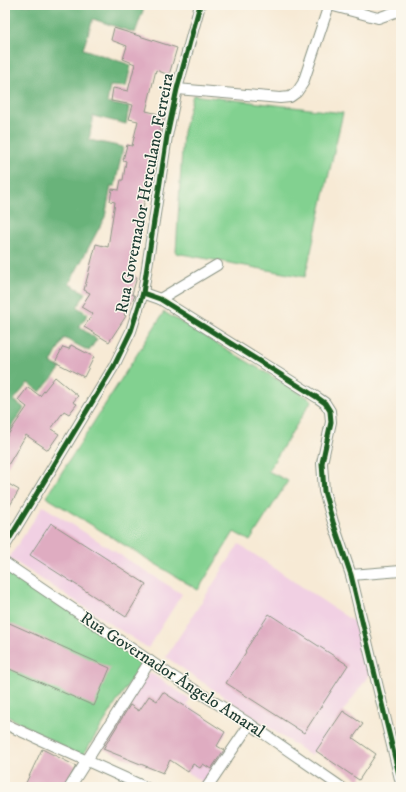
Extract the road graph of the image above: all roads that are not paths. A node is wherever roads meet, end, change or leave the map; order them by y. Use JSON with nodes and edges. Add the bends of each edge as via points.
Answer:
{"nodes":[{"id":1,"x":200,"y":5,"type":"edge"},
{"id":2,"x":329,"y":5,"type":"edge"},
{"id":3,"x":401,"y":10,"type":"edge"},
{"id":4,"x":177,"y":89,"type":"junction"},
{"id":5,"x":217,"y":265,"type":"dead end"},
{"id":6,"x":142,"y":293,"type":"junction"},
{"id":7,"x":160,"y":299,"type":"junction"},
{"id":8,"x":5,"y":546,"type":"edge"},
{"id":9,"x":5,"y":563,"type":"edge"},
{"id":10,"x":401,"y":571,"type":"edge"},
{"id":11,"x":351,"y":575,"type":"junction"},
{"id":12,"x":150,"y":661,"type":"junction"},
{"id":13,"x":5,"y":724,"type":"edge"},
{"id":14,"x":250,"y":724,"type":"junction"},
{"id":15,"x":87,"y":761,"type":"junction"},
{"id":16,"x":401,"y":783,"type":"edge"},
{"id":17,"x":70,"y":787,"type":"edge"},
{"id":18,"x":145,"y":787,"type":"edge"},
{"id":19,"x":207,"y":787,"type":"edge"},
{"id":20,"x":341,"y":787,"type":"edge"}],
"edges":[{"from":1,"to":4,"type":"street","name":"Rua Governador Herculano Ferreira"},
{"from":2,"to":3,"type":"street","via":[[378,18]]},
{"from":2,"to":4,"type":"street","via":[[302,83],[297,92],[290,97],[269,98]]},
{"from":4,"to":6,"type":"street","name":"Rua Governador Herculano Ferreira"},
{"from":5,"to":7,"type":"street"},
{"from":6,"to":7,"type":"street"},
{"from":6,"to":8,"type":"street","name":"Rua Governador Herculano Ferreira","via":[[131,331],[114,366]]},
{"from":7,"to":11,"type":"street","via":[[326,403],[331,422],[322,463],[324,491]]},
{"from":9,"to":12,"type":"street","name":"Rua Governador Ângelo Amaral"},
{"from":10,"to":11,"type":"street"},
{"from":11,"to":16,"type":"street"},
{"from":12,"to":14,"type":"street","name":"Rua Governador Ângelo Amaral"},
{"from":12,"to":15,"type":"street"},
{"from":13,"to":15,"type":"street"},
{"from":14,"to":19,"type":"street"},
{"from":14,"to":20,"type":"street","name":"Rua Governador Ângelo Amaral"},
{"from":15,"to":17,"type":"street"},
{"from":15,"to":18,"type":"street"}]}
